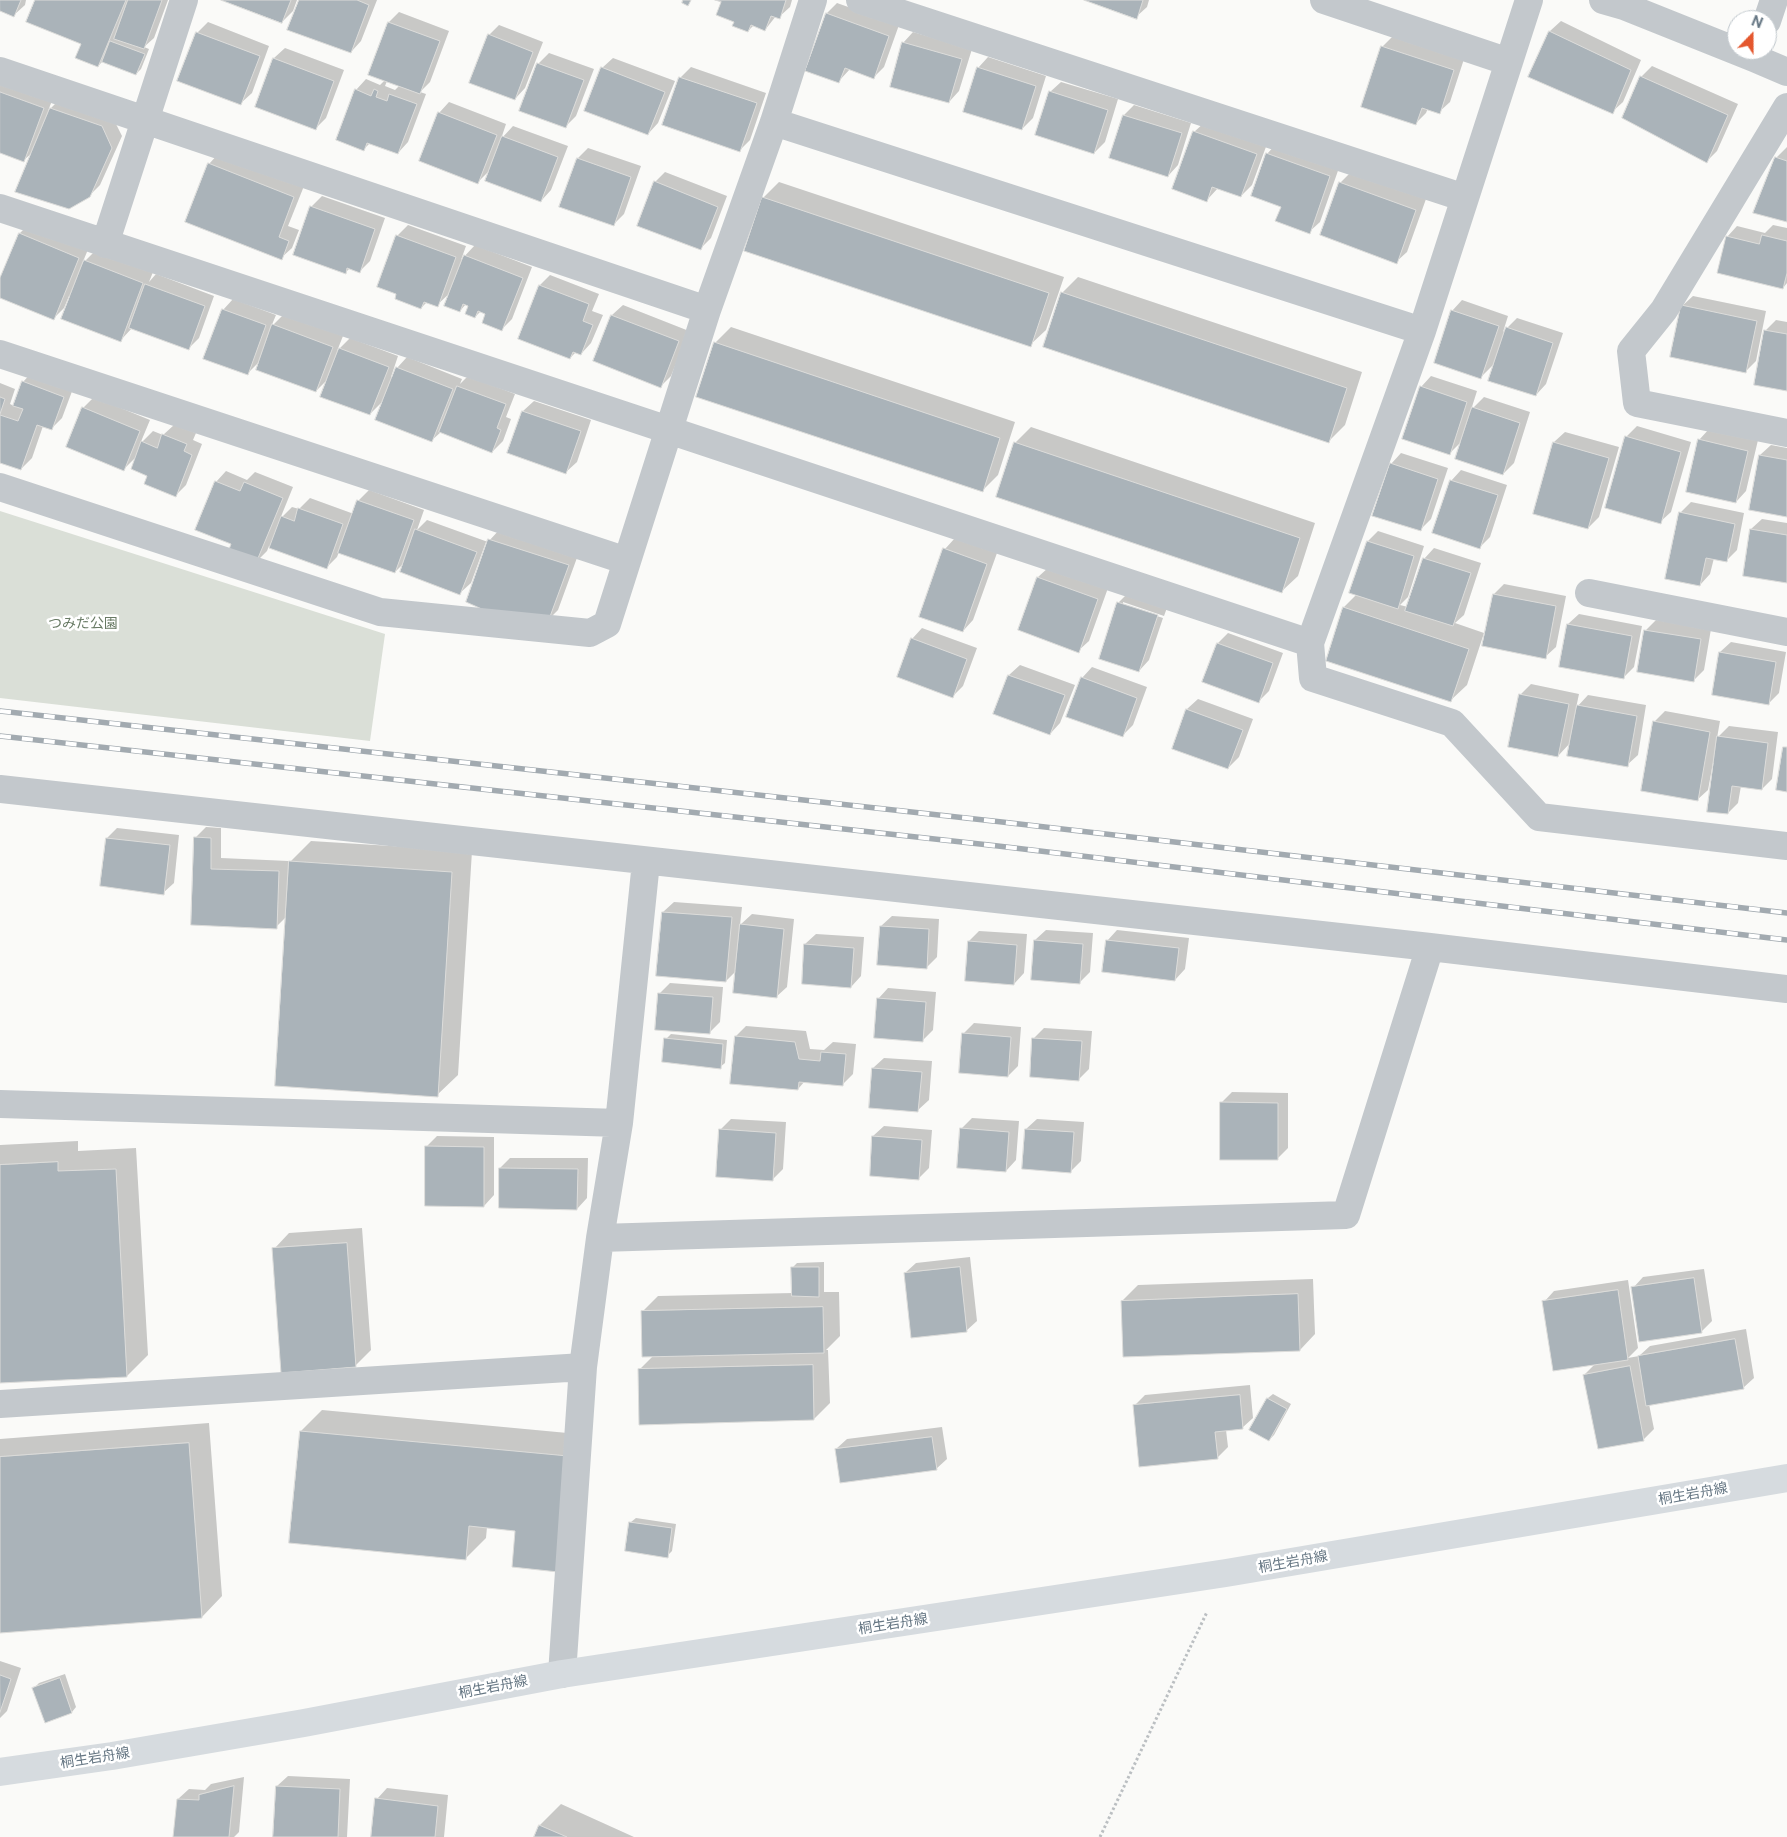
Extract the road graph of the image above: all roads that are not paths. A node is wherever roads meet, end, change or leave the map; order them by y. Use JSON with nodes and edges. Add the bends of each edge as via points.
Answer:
{"nodes":[{"id":1,"x":184,"y":0,"type":"edge"},
{"id":2,"x":814,"y":0,"type":"edge"},
{"id":3,"x":860,"y":0,"type":"edge"},
{"id":4,"x":1324,"y":0,"type":"edge"},
{"id":5,"x":1529,"y":0,"type":"edge"},
{"id":6,"x":1603,"y":0,"type":"edge"},
{"id":7,"x":1727,"y":43,"type":"edge"},
{"id":8,"x":1766,"y":60,"type":"edge"},
{"id":9,"x":1509,"y":62,"type":"junction"},
{"id":10,"x":0,"y":71,"type":"edge"},
{"id":11,"x":1787,"y":72,"type":"edge"},
{"id":12,"x":1787,"y":108,"type":"edge"},
{"id":13,"x":145,"y":120,"type":"junction"},
{"id":14,"x":774,"y":122,"type":"junction"},
{"id":15,"x":1465,"y":198,"type":"junction"},
{"id":16,"x":0,"y":210,"type":"edge"},
{"id":17,"x":104,"y":244,"type":"junction"},
{"id":18,"x":707,"y":310,"type":"junction"},
{"id":19,"x":1422,"y":332,"type":"junction"},
{"id":20,"x":0,"y":354,"type":"edge"},
{"id":21,"x":668,"y":429,"type":"junction"},
{"id":22,"x":1787,"y":433,"type":"edge"},
{"id":23,"x":0,"y":487,"type":"edge"},
{"id":24,"x":627,"y":561,"type":"junction"},
{"id":25,"x":1588,"y":593,"type":"dead end"},
{"id":26,"x":1787,"y":632,"type":"edge"},
{"id":27,"x":1310,"y":643,"type":"junction"},
{"id":28,"x":0,"y":790,"type":"edge"},
{"id":29,"x":1787,"y":846,"type":"edge"},
{"id":30,"x":646,"y":862,"type":"junction"},
{"id":31,"x":1430,"y":947,"type":"junction"},
{"id":32,"x":1787,"y":989,"type":"edge"},
{"id":33,"x":0,"y":1104,"type":"edge"},
{"id":34,"x":619,"y":1123,"type":"junction"},
{"id":35,"x":600,"y":1238,"type":"junction"},
{"id":36,"x":582,"y":1367,"type":"junction"},
{"id":37,"x":0,"y":1404,"type":"edge"},
{"id":38,"x":1787,"y":1478,"type":"edge"},
{"id":39,"x":562,"y":1674,"type":"junction"},
{"id":40,"x":0,"y":1772,"type":"edge"}],
"edges":[{"from":1,"to":13,"type":"street"},
{"from":2,"to":14,"type":"street"},
{"from":3,"to":15,"type":"street"},
{"from":4,"to":9,"type":"street"},
{"from":5,"to":9,"type":"street"},
{"from":6,"to":7,"type":"street"},
{"from":8,"to":11,"type":"street"},
{"from":9,"to":15,"type":"street"},
{"from":10,"to":13,"type":"street"},
{"from":12,"to":22,"type":"street","via":[[1664,310],[1631,351],[1637,403]]},
{"from":13,"to":17,"type":"street"},
{"from":13,"to":18,"type":"street"},
{"from":14,"to":18,"type":"street"},
{"from":14,"to":19,"type":"street"},
{"from":15,"to":19,"type":"street"},
{"from":16,"to":17,"type":"street"},
{"from":17,"to":21,"type":"street"},
{"from":18,"to":21,"type":"street"},
{"from":19,"to":27,"type":"street"},
{"from":20,"to":24,"type":"street"},
{"from":21,"to":24,"type":"street"},
{"from":21,"to":27,"type":"street"},
{"from":23,"to":24,"type":"street","via":[[380,612],[590,633],[607,624]]},
{"from":25,"to":26,"type":"street"},
{"from":27,"to":29,"type":"street","via":[[1313,678],[1452,723],[1539,817]]},
{"from":28,"to":30,"type":"street"},
{"from":30,"to":31,"type":"street"},
{"from":30,"to":34,"type":"street"},
{"from":31,"to":32,"type":"street"},
{"from":31,"to":35,"type":"street","via":[[1346,1215]]},
{"from":33,"to":34,"type":"street"},
{"from":34,"to":35,"type":"street"},
{"from":35,"to":36,"type":"street"},
{"from":36,"to":37,"type":"street"},
{"from":36,"to":39,"type":"street"},
{"from":38,"to":39,"type":"main road","name":"桐生岩舟線","via":[[1226,1574]]},
{"from":39,"to":40,"type":"main road","name":"桐生岩舟線","via":[[304,1723]]}]}
